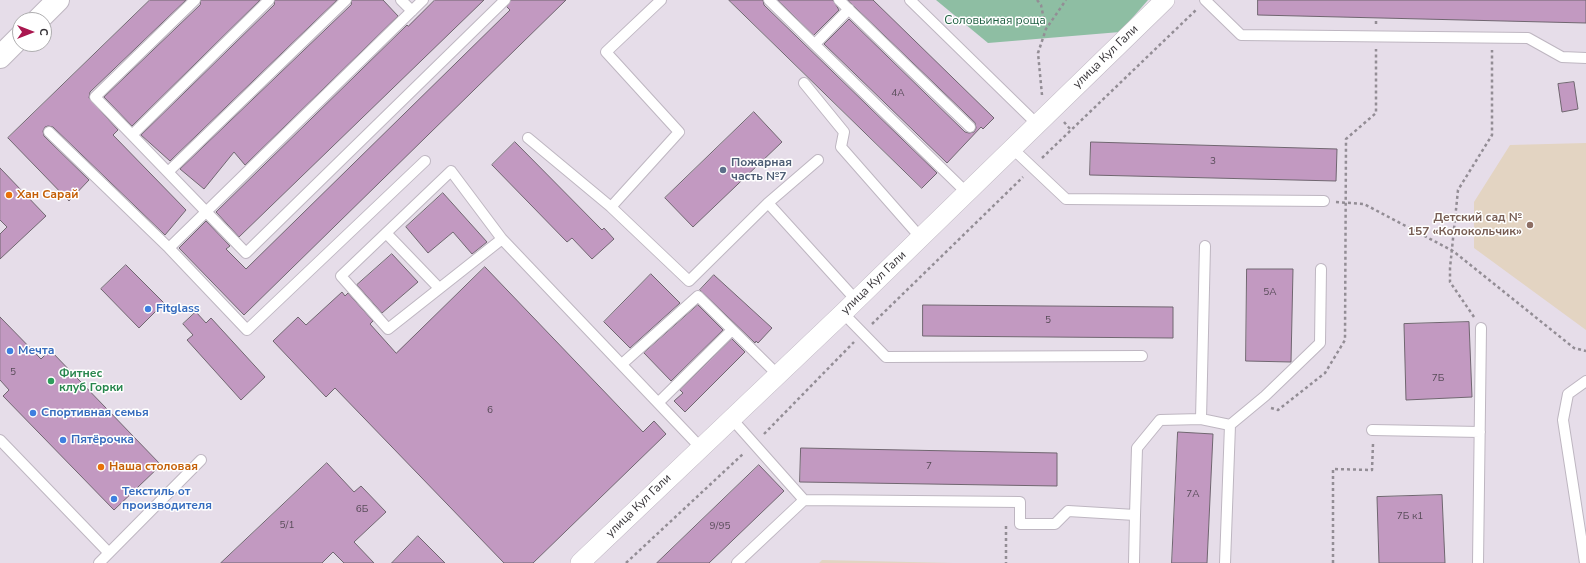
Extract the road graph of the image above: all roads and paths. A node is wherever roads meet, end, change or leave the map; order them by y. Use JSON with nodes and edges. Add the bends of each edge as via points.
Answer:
{"nodes":[{"id":1,"x":58,"y":0,"type":"edge"},
{"id":2,"x":195,"y":0,"type":"edge"},
{"id":3,"x":269,"y":0,"type":"edge"},
{"id":4,"x":346,"y":0,"type":"edge"},
{"id":5,"x":401,"y":0,"type":"edge"},
{"id":6,"x":423,"y":0,"type":"edge"},
{"id":7,"x":505,"y":0,"type":"edge"},
{"id":8,"x":661,"y":0,"type":"edge"},
{"id":9,"x":769,"y":0,"type":"edge"},
{"id":10,"x":839,"y":0,"type":"edge"},
{"id":11,"x":910,"y":0,"type":"edge"},
{"id":12,"x":1037,"y":0,"type":"edge"},
{"id":13,"x":1066,"y":0,"type":"edge"},
{"id":14,"x":1165,"y":0,"type":"edge"},
{"id":15,"x":1205,"y":0,"type":"edge"},
{"id":16,"x":849,"y":9,"type":"junction"},
{"id":17,"x":412,"y":11,"type":"junction"},
{"id":18,"x":46,"y":12,"type":"edge"},
{"id":19,"x":1376,"y":18,"type":"dead end"},
{"id":20,"x":1046,"y":29,"type":"junction"},
{"id":21,"x":1376,"y":37,"type":"junction"},
{"id":22,"x":1492,"y":38,"type":"junction"},
{"id":23,"x":815,"y":44,"type":"junction"},
{"id":24,"x":12,"y":45,"type":"edge"},
{"id":25,"x":0,"y":57,"type":"edge"},
{"id":26,"x":1586,"y":58,"type":"edge"},
{"id":27,"x":804,"y":83,"type":"dead end"},
{"id":28,"x":1052,"y":110,"type":"junction"},
{"id":29,"x":1038,"y":124,"type":"junction"},
{"id":30,"x":970,"y":127,"type":"dead end"},
{"id":31,"x":49,"y":132,"type":"dead end"},
{"id":32,"x":132,"y":136,"type":"junction"},
{"id":33,"x":528,"y":138,"type":"dead end"},
{"id":34,"x":1013,"y":149,"type":"junction"},
{"id":35,"x":818,"y":160,"type":"dead end"},
{"id":36,"x":425,"y":161,"type":"dead end"},
{"id":37,"x":1032,"y":167,"type":"junction"},
{"id":38,"x":168,"y":172,"type":"junction"},
{"id":39,"x":967,"y":192,"type":"junction"},
{"id":40,"x":1324,"y":201,"type":"joint"},
{"id":41,"x":768,"y":203,"type":"junction"},
{"id":42,"x":1345,"y":203,"type":"junction"},
{"id":43,"x":611,"y":207,"type":"junction"},
{"id":44,"x":206,"y":211,"type":"junction"},
{"id":45,"x":386,"y":233,"type":"junction"},
{"id":46,"x":920,"y":238,"type":"junction"},
{"id":47,"x":502,"y":239,"type":"junction"},
{"id":48,"x":1205,"y":246,"type":"dead end"},
{"id":49,"x":168,"y":248,"type":"junction"},
{"id":50,"x":1453,"y":251,"type":"junction"},
{"id":51,"x":1321,"y":269,"type":"dead end"},
{"id":52,"x":439,"y":288,"type":"junction"},
{"id":53,"x":856,"y":300,"type":"junction"},
{"id":54,"x":843,"y":313,"type":"junction"},
{"id":55,"x":1481,"y":328,"type":"joint"},
{"id":56,"x":732,"y":330,"type":"junction"},
{"id":57,"x":863,"y":334,"type":"junction"},
{"id":58,"x":1586,"y":351,"type":"edge"},
{"id":59,"x":1142,"y":356,"type":"dead end"},
{"id":60,"x":622,"y":364,"type":"junction"},
{"id":61,"x":778,"y":375,"type":"junction"},
{"id":62,"x":1586,"y":381,"type":"edge"},
{"id":63,"x":658,"y":403,"type":"junction"},
{"id":64,"x":732,"y":419,"type":"junction"},
{"id":65,"x":1201,"y":419,"type":"junction"},
{"id":66,"x":1230,"y":425,"type":"junction"},
{"id":67,"x":1372,"y":430,"type":"joint"},
{"id":68,"x":1480,"y":432,"type":"junction"},
{"id":69,"x":0,"y":440,"type":"edge"},
{"id":70,"x":754,"y":443,"type":"junction"},
{"id":71,"x":701,"y":448,"type":"junction"},
{"id":72,"x":201,"y":460,"type":"dead end"},
{"id":73,"x":804,"y":500,"type":"junction"},
{"id":74,"x":1008,"y":502,"type":"junction"},
{"id":75,"x":1582,"y":513,"type":"edge"},
{"id":76,"x":1135,"y":515,"type":"junction"},
{"id":77,"x":1584,"y":551,"type":"edge"},
{"id":78,"x":109,"y":553,"type":"junction"},
{"id":79,"x":99,"y":563,"type":"edge"},
{"id":80,"x":580,"y":563,"type":"edge"},
{"id":81,"x":626,"y":563,"type":"edge"},
{"id":82,"x":737,"y":563,"type":"edge"},
{"id":83,"x":1006,"y":563,"type":"edge"},
{"id":84,"x":1134,"y":563,"type":"edge"},
{"id":85,"x":1225,"y":563,"type":"edge"},
{"id":86,"x":1333,"y":563,"type":"edge"},
{"id":87,"x":1478,"y":563,"type":"edge"},
{"id":88,"x":1585,"y":563,"type":"edge"}],
"edges":[{"from":1,"to":18,"type":"street"},
{"from":2,"to":32,"type":"lane","via":[[95,97]]},
{"from":3,"to":32,"type":"lane"},
{"from":4,"to":38,"type":"lane"},
{"from":5,"to":17,"type":"lane"},
{"from":6,"to":17,"type":"lane"},
{"from":7,"to":44,"type":"lane","via":[[246,253]]},
{"from":8,"to":43,"type":"lane","via":[[606,52],[679,132]]},
{"from":9,"to":23,"type":"lane"},
{"from":10,"to":16,"type":"lane"},
{"from":11,"to":29,"type":"lane"},
{"from":12,"to":20,"type":"path","via":[[1041,6]]},
{"from":13,"to":20,"type":"path"},
{"from":14,"to":28,"type":"street","name":"улица Кул Гали"},
{"from":15,"to":21,"type":"lane","via":[[1241,35]]},
{"from":15,"to":37,"type":"path"},
{"from":16,"to":23,"type":"lane"},
{"from":16,"to":30,"type":"lane"},
{"from":17,"to":44,"type":"lane"},
{"from":19,"to":21,"type":"path"},
{"from":20,"to":28,"type":"path","via":[[1038,53],[1039,81],[1040,94]]},
{"from":21,"to":22,"type":"lane"},
{"from":21,"to":42,"type":"path","via":[[1376,113],[1346,139]]},
{"from":22,"to":26,"type":"lane","via":[[1528,38],[1562,57]]},
{"from":22,"to":50,"type":"path","via":[[1492,135],[1458,190]]},
{"from":23,"to":39,"type":"lane"},
{"from":24,"to":25,"type":"street"},
{"from":27,"to":46,"type":"lane","via":[[844,132],[841,147]]},
{"from":28,"to":29,"type":"street","name":"улица Кул Гали"},
{"from":29,"to":34,"type":"street","name":"улица Кул Гали"},
{"from":31,"to":49,"type":"lane"},
{"from":32,"to":38,"type":"lane"},
{"from":33,"to":43,"type":"lane"},
{"from":34,"to":37,"type":"lane"},
{"from":34,"to":39,"type":"street","name":"улица Кул Гали"},
{"from":35,"to":41,"type":"lane"},
{"from":36,"to":49,"type":"lane","via":[[247,330]]},
{"from":37,"to":40,"type":"lane","via":[[1066,199]]},
{"from":37,"to":57,"type":"path"},
{"from":38,"to":44,"type":"lane"},
{"from":39,"to":46,"type":"street","name":"улица Кул Гали"},
{"from":40,"to":42,"type":"path"},
{"from":41,"to":43,"type":"lane","via":[[689,281]]},
{"from":41,"to":53,"type":"lane"},
{"from":42,"to":50,"type":"path","via":[[1364,204]]},
{"from":44,"to":49,"type":"lane"},
{"from":45,"to":47,"type":"lane","via":[[451,171]]},
{"from":45,"to":52,"type":"lane"},
{"from":45,"to":52,"type":"lane","via":[[341,276],[388,329]]},
{"from":46,"to":53,"type":"street","name":"улица Кул Гали"},
{"from":47,"to":52,"type":"lane"},
{"from":47,"to":60,"type":"lane"},
{"from":48,"to":65,"type":"lane"},
{"from":50,"to":55,"type":"path","via":[[1450,282]]},
{"from":50,"to":58,"type":"path","via":[[1574,348]]},
{"from":51,"to":66,"type":"lane","via":[[1320,344]]},
{"from":53,"to":54,"type":"street","name":"улица Кул Гали"},
{"from":54,"to":57,"type":"lane"},
{"from":54,"to":61,"type":"street","name":"улица Кул Гали"},
{"from":55,"to":68,"type":"lane"},
{"from":56,"to":60,"type":"lane","via":[[698,296]]},
{"from":56,"to":61,"type":"lane"},
{"from":56,"to":63,"type":"lane"},
{"from":57,"to":59,"type":"lane","via":[[886,357]]},
{"from":57,"to":70,"type":"path"},
{"from":60,"to":63,"type":"lane"},
{"from":61,"to":64,"type":"street","name":"улица Кул Гали"},
{"from":62,"to":75,"type":"lane","via":[[1568,394],[1563,420]]},
{"from":63,"to":71,"type":"lane"},
{"from":64,"to":70,"type":"lane"},
{"from":64,"to":71,"type":"street","name":"улица Кул Гали"},
{"from":65,"to":66,"type":"lane"},
{"from":65,"to":76,"type":"lane","via":[[1160,420],[1137,448]]},
{"from":66,"to":85,"type":"lane"},
{"from":67,"to":68,"type":"lane"},
{"from":67,"to":86,"type":"path","via":[[1372,470],[1333,469]]},
{"from":68,"to":87,"type":"lane"},
{"from":69,"to":78,"type":"lane"},
{"from":70,"to":73,"type":"lane"},
{"from":70,"to":81,"type":"path"},
{"from":71,"to":80,"type":"street","name":"улица Кул Гали"},
{"from":72,"to":78,"type":"lane"},
{"from":73,"to":74,"type":"lane"},
{"from":73,"to":82,"type":"lane"},
{"from":74,"to":76,"type":"lane","via":[[1020,502],[1020,524],[1055,524],[1068,511]]},
{"from":74,"to":83,"type":"path","via":[[1005,529]]},
{"from":75,"to":77,"type":"lane"},
{"from":76,"to":84,"type":"lane"},
{"from":77,"to":88,"type":"lane"},
{"from":78,"to":79,"type":"lane"}]}
